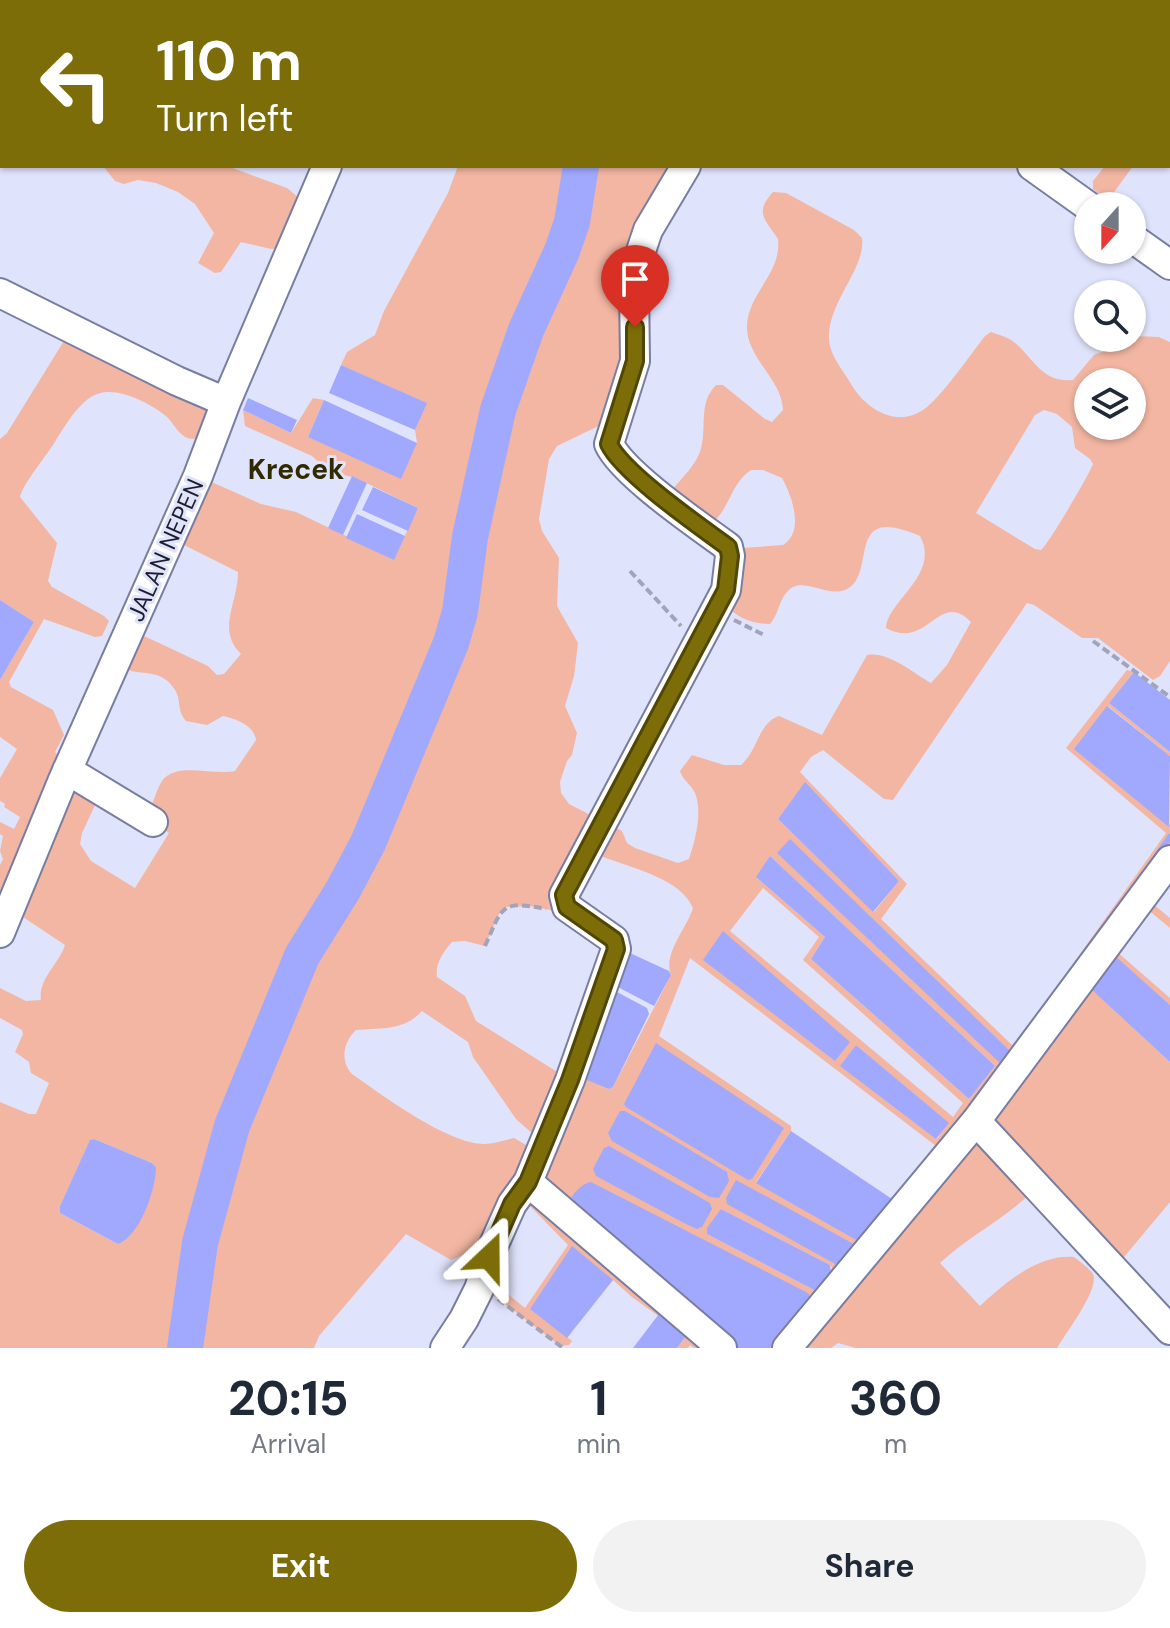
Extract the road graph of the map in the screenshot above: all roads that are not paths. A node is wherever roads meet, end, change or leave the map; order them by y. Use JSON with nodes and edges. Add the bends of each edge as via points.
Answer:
{"nodes":[{"id":1,"x":326,"y":168,"type":"edge"},
{"id":2,"x":685,"y":168,"type":"edge"},
{"id":3,"x":1035,"y":168,"type":"edge"},
{"id":4,"x":1074,"y":196,"type":"edge"},
{"id":5,"x":1146,"y":248,"type":"edge"},
{"id":6,"x":1170,"y":265,"type":"edge"},
{"id":7,"x":0,"y":293,"type":"edge"},
{"id":8,"x":226,"y":402,"type":"junction"},
{"id":9,"x":67,"y":770,"type":"junction"},
{"id":10,"x":153,"y":822,"type":"dead end"},
{"id":11,"x":1170,"y":860,"type":"edge"},
{"id":12,"x":0,"y":933,"type":"edge"},
{"id":13,"x":976,"y":1121,"type":"junction"},
{"id":14,"x":528,"y":1182,"type":"junction"},
{"id":15,"x":1170,"y":1330,"type":"edge"},
{"id":16,"x":445,"y":1348,"type":"edge"},
{"id":17,"x":722,"y":1348,"type":"edge"},
{"id":18,"x":787,"y":1348,"type":"edge"}],
"edges":[{"from":1,"to":8,"type":"street","name":"JALAN NEPEN"},
{"from":2,"to":14,"type":"street","via":[[648,230],[639,257],[635,361],[609,444],[634,474],[728,547],[726,590],[564,895],[567,907],[614,940],[616,949]]},
{"from":3,"to":4,"type":"street"},
{"from":5,"to":6,"type":"street"},
{"from":7,"to":8,"type":"street"},
{"from":8,"to":9,"type":"street","name":"JALAN NEPEN"},
{"from":9,"to":10,"type":"street"},
{"from":9,"to":12,"type":"street","name":"JALAN NEPEN"},
{"from":11,"to":13,"type":"street"},
{"from":13,"to":15,"type":"street"},
{"from":13,"to":18,"type":"street"},
{"from":14,"to":16,"type":"street","via":[[512,1204],[480,1285]]},
{"from":14,"to":17,"type":"street"}]}
